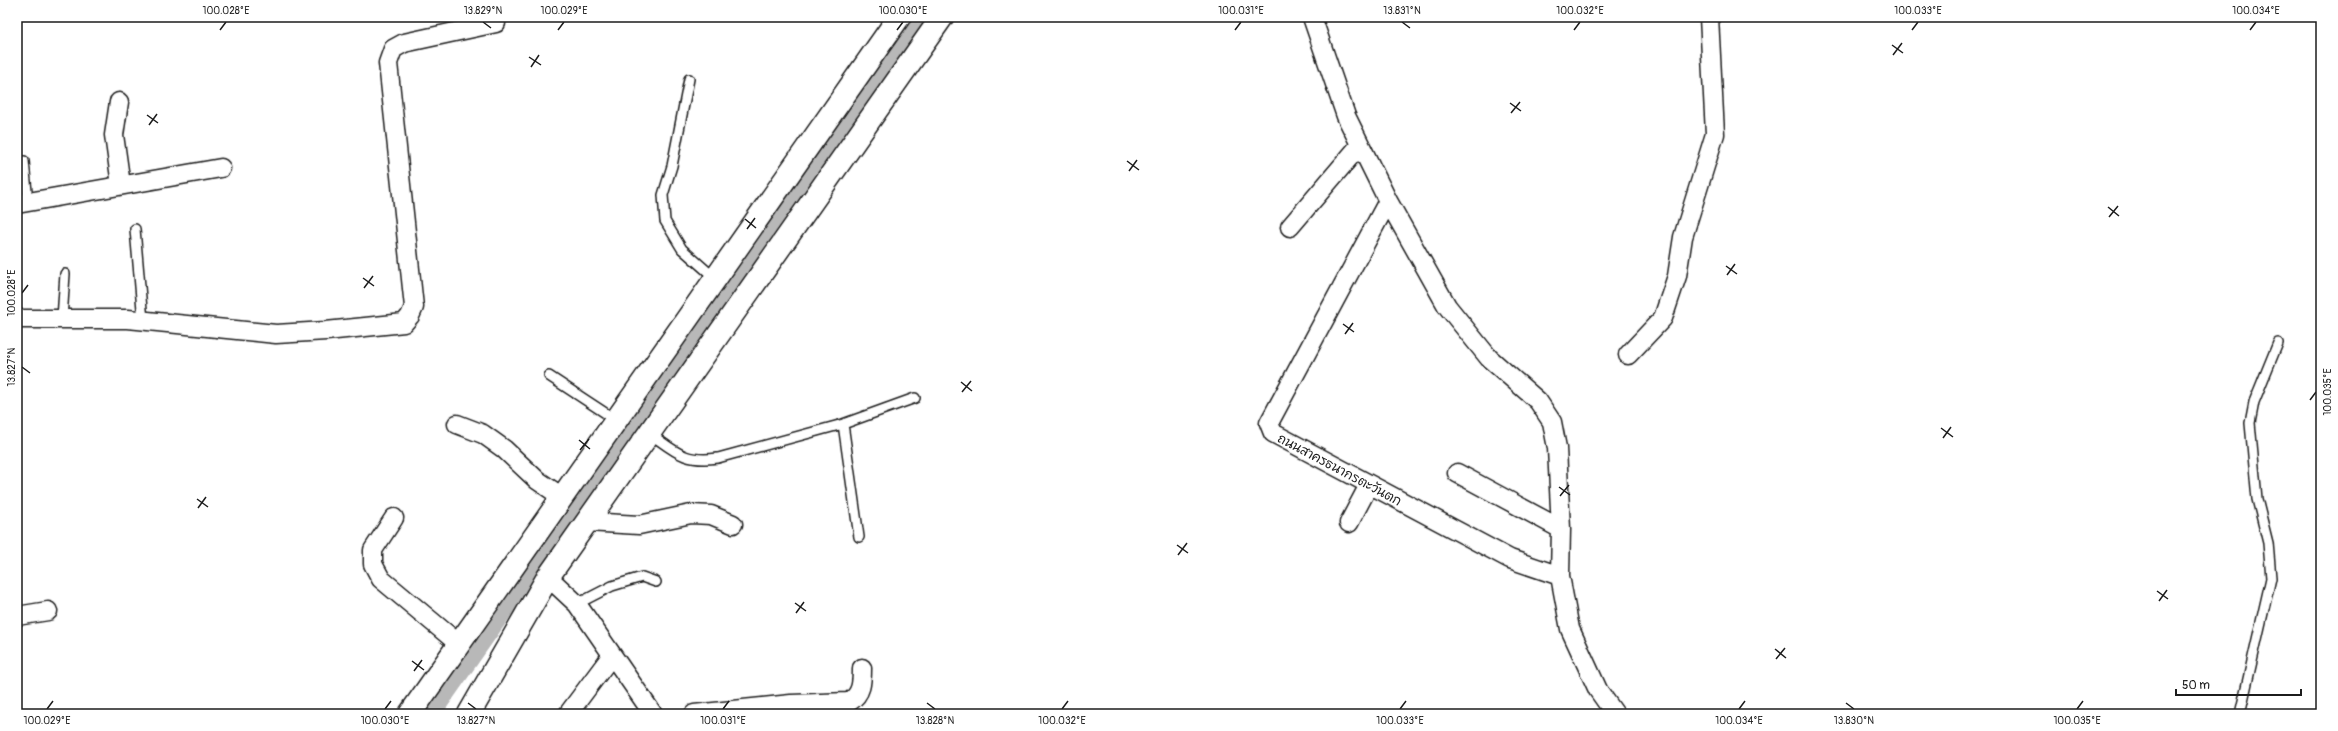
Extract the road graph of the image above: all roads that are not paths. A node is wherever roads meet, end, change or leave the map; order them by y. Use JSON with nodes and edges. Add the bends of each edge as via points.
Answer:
{"nodes":[{"id":1,"x":899,"y":17,"type":"edge"},
{"id":2,"x":942,"y":17,"type":"edge"},
{"id":3,"x":1312,"y":17,"type":"edge"},
{"id":4,"x":1709,"y":17,"type":"edge"},
{"id":5,"x":496,"y":23,"type":"dead end"},
{"id":6,"x":689,"y":79,"type":"dead end"},
{"id":7,"x":119,"y":102,"type":"dead end"},
{"id":8,"x":1360,"y":145,"type":"junction"},
{"id":9,"x":24,"y":161,"type":"dead end"},
{"id":10,"x":221,"y":168,"type":"dead end"},
{"id":11,"x":121,"y":185,"type":"junction"},
{"id":12,"x":1388,"y":200,"type":"junction"},
{"id":13,"x":23,"y":203,"type":"edge"},
{"id":14,"x":1290,"y":226,"type":"dead end"},
{"id":15,"x":135,"y":229,"type":"dead end"},
{"id":16,"x":65,"y":274,"type":"dead end"},
{"id":17,"x":716,"y":278,"type":"junction"},
{"id":18,"x":17,"y":319,"type":"edge"},
{"id":19,"x":62,"y":319,"type":"junction"},
{"id":20,"x":143,"y":321,"type":"junction"},
{"id":21,"x":2278,"y":343,"type":"dead end"},
{"id":22,"x":1628,"y":355,"type":"dead end"},
{"id":23,"x":550,"y":376,"type":"dead end"},
{"id":24,"x":915,"y":398,"type":"dead end"},
{"id":25,"x":616,"y":420,"type":"junction"},
{"id":26,"x":457,"y":424,"type":"dead end"},
{"id":27,"x":843,"y":424,"type":"junction"},
{"id":28,"x":649,"y":433,"type":"junction"},
{"id":29,"x":1457,"y":473,"type":"dead end"},
{"id":30,"x":1369,"y":485,"type":"junction"},
{"id":31,"x":562,"y":497,"type":"junction"},
{"id":32,"x":394,"y":518,"type":"dead end"},
{"id":33,"x":587,"y":522,"type":"junction"},
{"id":34,"x":1349,"y":523,"type":"dead end"},
{"id":35,"x":733,"y":524,"type":"dead end"},
{"id":36,"x":1561,"y":529,"type":"junction"},
{"id":37,"x":859,"y":537,"type":"dead end"},
{"id":38,"x":1560,"y":576,"type":"junction"},
{"id":39,"x":548,"y":577,"type":"junction"},
{"id":40,"x":656,"y":582,"type":"dead end"},
{"id":41,"x":577,"y":604,"type":"junction"},
{"id":42,"x":48,"y":611,"type":"dead end"},
{"id":43,"x":17,"y":616,"type":"edge"},
{"id":44,"x":459,"y":644,"type":"junction"},
{"id":45,"x":612,"y":655,"type":"junction"},
{"id":46,"x":862,"y":668,"type":"dead end"},
{"id":47,"x":427,"y":690,"type":"junction"},
{"id":48,"x":404,"y":714,"type":"edge"},
{"id":49,"x":410,"y":714,"type":"edge"},
{"id":50,"x":469,"y":714,"type":"edge"},
{"id":51,"x":568,"y":714,"type":"edge"},
{"id":52,"x":653,"y":714,"type":"edge"},
{"id":53,"x":694,"y":714,"type":"edge"},
{"id":54,"x":1615,"y":714,"type":"edge"},
{"id":55,"x":2240,"y":714,"type":"edge"}],
"edges":[{"from":1,"to":17,"type":"street"},
{"from":2,"to":28,"type":"street"},
{"from":3,"to":8,"type":"street","via":[[1346,116]]},
{"from":4,"to":22,"type":"street","via":[[1715,134],[1683,237],[1677,276],[1663,318]]},
{"from":5,"to":20,"type":"street","via":[[404,43],[393,49],[388,63],[414,307],[404,323],[276,334]]},
{"from":6,"to":17,"type":"lane","via":[[672,166],[663,195],[665,221],[682,249]]},
{"from":7,"to":11,"type":"street","via":[[114,135]]},
{"from":8,"to":12,"type":"street"},
{"from":8,"to":14,"type":"street"},
{"from":9,"to":13,"type":"lane"},
{"from":10,"to":11,"type":"street"},
{"from":11,"to":13,"type":"street"},
{"from":12,"to":30,"type":"street","name":"ถนนสาครธนากรตะวันตก","via":[[1269,423],[1273,433]]},
{"from":12,"to":36,"type":"street","via":[[1447,306],[1489,358],[1538,401],[1552,422],[1557,448]]},
{"from":15,"to":20,"type":"lane"},
{"from":16,"to":19,"type":"lane"},
{"from":17,"to":25,"type":"street"},
{"from":18,"to":19,"type":"street"},
{"from":19,"to":20,"type":"street"},
{"from":21,"to":55,"type":"lane","via":[[2254,402],[2250,424],[2257,499],[2268,543],[2271,578]]},
{"from":23,"to":25,"type":"lane"},
{"from":24,"to":27,"type":"lane"},
{"from":25,"to":31,"type":"street"},
{"from":26,"to":31,"type":"street","via":[[488,438],[504,449],[537,480]]},
{"from":27,"to":28,"type":"lane","via":[[700,461],[685,458]]},
{"from":27,"to":37,"type":"lane"},
{"from":28,"to":33,"type":"street"},
{"from":29,"to":36,"type":"street"},
{"from":30,"to":34,"type":"street"},
{"from":30,"to":38,"type":"street","name":"ถนนสาครธนากรตะวันตก","via":[[1510,559]]},
{"from":31,"to":44,"type":"street"},
{"from":32,"to":44,"type":"street","via":[[374,550],[373,564],[381,579]]},
{"from":33,"to":35,"type":"street","via":[[639,525],[691,514],[704,514]]},
{"from":33,"to":39,"type":"street"},
{"from":36,"to":38,"type":"street"},
{"from":38,"to":54,"type":"street","via":[[1570,629],[1598,690]]},
{"from":39,"to":41,"type":"street"},
{"from":39,"to":50,"type":"street"},
{"from":40,"to":41,"type":"lane","via":[[642,577],[612,586]]},
{"from":41,"to":45,"type":"street"},
{"from":42,"to":43,"type":"street"},
{"from":44,"to":47,"type":"street"},
{"from":45,"to":51,"type":"street"},
{"from":45,"to":52,"type":"street"},
{"from":46,"to":53,"type":"street","via":[[862,685],[854,699],[849,702],[791,704]]},
{"from":47,"to":48,"type":"street"},
{"from":47,"to":49,"type":"street"}]}
